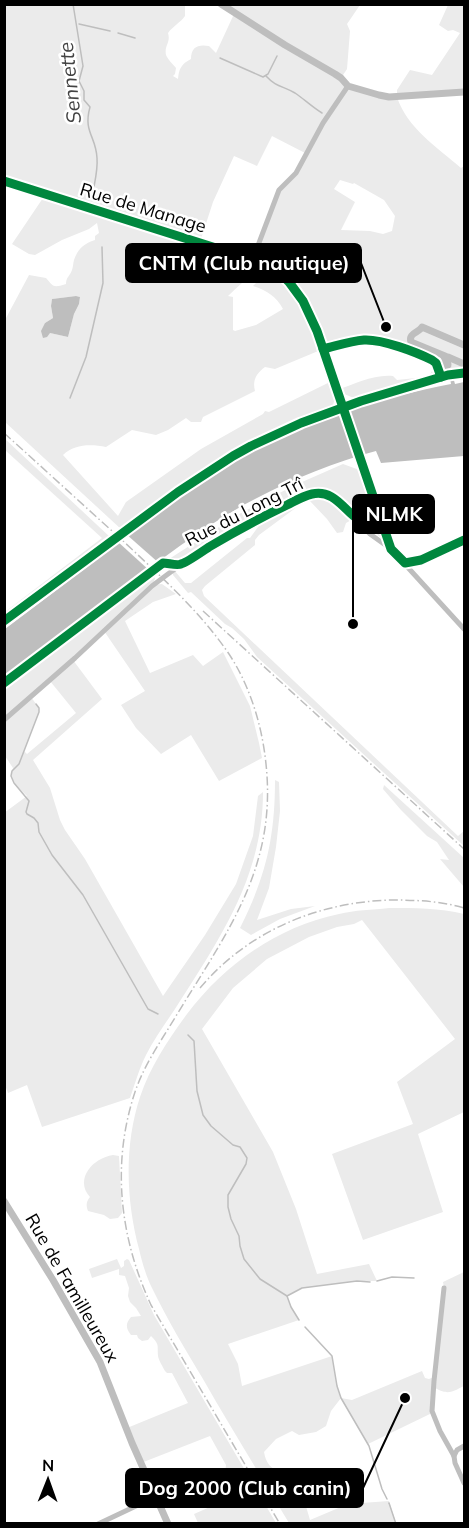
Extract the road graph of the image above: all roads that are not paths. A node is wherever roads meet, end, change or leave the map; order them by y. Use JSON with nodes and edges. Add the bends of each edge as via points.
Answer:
{"nodes":[{"id":1,"x":221,"y":4,"type":"edge"},
{"id":2,"x":348,"y":86,"type":"junction"},
{"id":3,"x":465,"y":92,"type":"edge"},
{"id":4,"x":4,"y":181,"type":"edge"},
{"id":5,"x":254,"y":256,"type":"junction"},
{"id":6,"x":377,"y":506,"type":"junction"},
{"id":7,"x":355,"y":518,"type":"junction"},
{"id":8,"x":465,"y":544,"type":"edge"},
{"id":9,"x":391,"y":549,"type":"junction"},
{"id":10,"x":408,"y":567,"type":"junction"},
{"id":11,"x":465,"y":629,"type":"edge"},
{"id":12,"x":4,"y":720,"type":"edge"},
{"id":13,"x":4,"y":1201,"type":"edge"},
{"id":14,"x":444,"y":1288,"type":"dead end"},
{"id":15,"x":465,"y":1446,"type":"edge"},
{"id":16,"x":454,"y":1457,"type":"junction"},
{"id":17,"x":465,"y":1483,"type":"edge"},
{"id":18,"x":155,"y":1497,"type":"junction"},
{"id":19,"x":98,"y":1524,"type":"edge"},
{"id":20,"x":168,"y":1524,"type":"edge"}],
"edges":[{"from":1,"to":2,"type":"street"},
{"from":2,"to":3,"type":"street","via":[[389,97]]},
{"from":2,"to":5,"type":"street","via":[[296,173],[279,190]]},
{"from":4,"to":5,"type":"street","name":"Rue de Manage","via":[[216,248]]},
{"from":5,"to":6,"type":"street","name":"Rue de Manage","via":[[282,275],[300,296]]},
{"from":6,"to":7,"type":"street","via":[[368,521]]},
{"from":6,"to":9,"type":"street"},
{"from":7,"to":9,"type":"street","name":"Rue du Long Trî"},
{"from":7,"to":12,"type":"street","name":"Rue du Long Trî","via":[[332,496],[307,495],[186,561],[152,586]]},
{"from":8,"to":10,"type":"street"},
{"from":9,"to":10,"type":"street","name":"Rue du Long Trî"},
{"from":10,"to":11,"type":"street","name":"Rue du Long Trî"},
{"from":13,"to":18,"type":"street","name":"Rue de Familleureux","via":[[100,1362]]},
{"from":14,"to":16,"type":"street","via":[[432,1412]]},
{"from":15,"to":16,"type":"street"},
{"from":16,"to":17,"type":"street"},
{"from":18,"to":19,"type":"street"},
{"from":18,"to":20,"type":"street","name":"Rue de Familleureux"}]}
